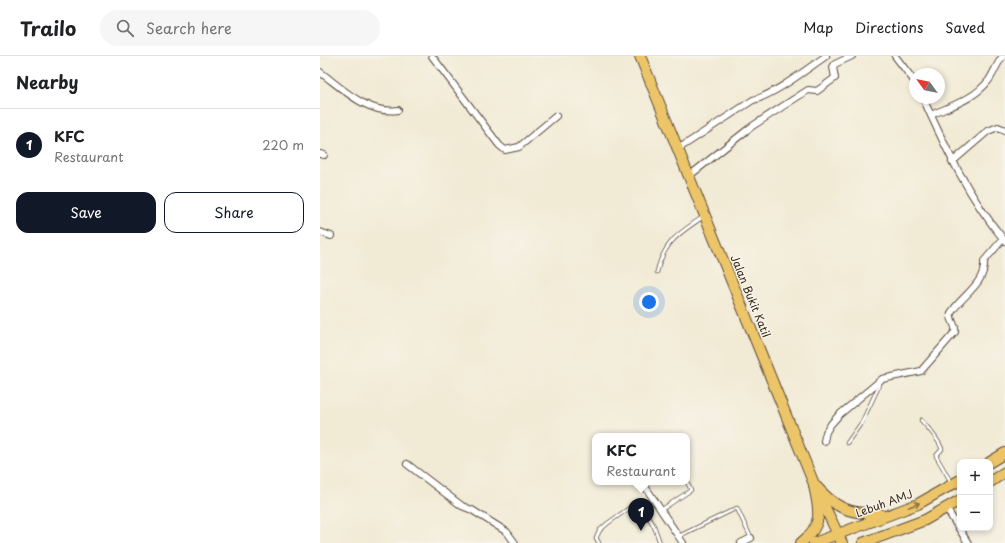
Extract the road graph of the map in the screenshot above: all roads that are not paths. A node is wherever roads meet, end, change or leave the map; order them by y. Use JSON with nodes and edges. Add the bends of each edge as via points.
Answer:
{"nodes":[{"id":1,"x":432,"y":56,"type":"edge"},
{"id":2,"x":640,"y":56,"type":"edge"},
{"id":3,"x":826,"y":56,"type":"edge"},
{"id":4,"x":852,"y":56,"type":"edge"},
{"id":5,"x":895,"y":56,"type":"edge"},
{"id":6,"x":1003,"y":56,"type":"edge"},
{"id":7,"x":320,"y":72,"type":"edge"},
{"id":8,"x":909,"y":74,"type":"edge"},
{"id":9,"x":926,"y":104,"type":"edge"},
{"id":10,"x":398,"y":110,"type":"dead end"},
{"id":11,"x":931,"y":115,"type":"junction"},
{"id":12,"x":556,"y":116,"type":"dead end"},
{"id":13,"x":1005,"y":130,"type":"edge"},
{"id":14,"x":678,"y":149,"type":"junction"},
{"id":15,"x":952,"y":162,"type":"junction"},
{"id":16,"x":689,"y":176,"type":"junction"},
{"id":17,"x":705,"y":216,"type":"junction"},
{"id":18,"x":320,"y":232,"type":"edge"},
{"id":19,"x":330,"y":236,"type":"dead end"},
{"id":20,"x":1004,"y":240,"type":"edge"},
{"id":21,"x":657,"y":272,"type":"dead end"},
{"id":22,"x":879,"y":381,"type":"junction"},
{"id":23,"x":920,"y":420,"type":"dead end"},
{"id":24,"x":824,"y":441,"type":"dead end"},
{"id":25,"x":847,"y":443,"type":"dead end"},
{"id":26,"x":1005,"y":453,"type":"edge"},
{"id":27,"x":993,"y":460,"type":"edge"},
{"id":28,"x":407,"y":464,"type":"dead end"},
{"id":29,"x":1005,"y":472,"type":"edge"},
{"id":30,"x":993,"y":480,"type":"edge"},
{"id":31,"x":956,"y":482,"type":"edge"},
{"id":32,"x":814,"y":484,"type":"junction"},
{"id":33,"x":644,"y":485,"type":"edge"},
{"id":34,"x":688,"y":485,"type":"edge"},
{"id":35,"x":957,"y":502,"type":"edge"},
{"id":36,"x":946,"y":508,"type":"junction"},
{"id":37,"x":661,"y":510,"type":"junction"},
{"id":38,"x":887,"y":514,"type":"junction"},
{"id":39,"x":838,"y":533,"type":"junction"},
{"id":40,"x":679,"y":536,"type":"junction"},
{"id":41,"x":751,"y":538,"type":"joint"},
{"id":42,"x":877,"y":541,"type":"edge"},
{"id":43,"x":515,"y":543,"type":"edge"},
{"id":44,"x":599,"y":543,"type":"edge"},
{"id":45,"x":660,"y":543,"type":"edge"},
{"id":46,"x":683,"y":543,"type":"edge"},
{"id":47,"x":742,"y":543,"type":"edge"},
{"id":48,"x":801,"y":543,"type":"edge"},
{"id":49,"x":814,"y":543,"type":"edge"},
{"id":50,"x":842,"y":543,"type":"edge"},
{"id":51,"x":863,"y":543,"type":"edge"},
{"id":52,"x":968,"y":543,"type":"edge"}],
"edges":[{"from":1,"to":12,"type":"street","via":[[505,150],[520,147]]},
{"from":2,"to":14,"type":"main road","name":"Jalan Bukit Katil"},
{"from":3,"to":14,"type":"street","via":[[772,91],[752,100]]},
{"from":4,"to":16,"type":"street","via":[[834,64],[835,78],[817,91],[808,90],[751,127]]},
{"from":5,"to":8,"type":"street"},
{"from":6,"to":11,"type":"street","via":[[982,89]]},
{"from":7,"to":10,"type":"street","via":[[370,107],[389,112]]},
{"from":9,"to":11,"type":"street"},
{"from":11,"to":15,"type":"street"},
{"from":13,"to":15,"type":"street","via":[[998,127],[988,131]]},
{"from":14,"to":16,"type":"main road","name":"Jalan Bukit Katil"},
{"from":15,"to":20,"type":"street","via":[[981,211]]},
{"from":16,"to":17,"type":"main road","name":"Jalan Bukit Katil"},
{"from":17,"to":21,"type":"lane","via":[[668,244]]},
{"from":17,"to":32,"type":"main road","name":"Jalan Bukit Katil"},
{"from":18,"to":19,"type":"street"},
{"from":20,"to":22,"type":"street","via":[[984,261],[976,286],[950,312],[955,332],[933,359],[921,371]]},
{"from":22,"to":24,"type":"street","via":[[839,415],[826,432]]},
{"from":22,"to":25,"type":"lane","via":[[862,422]]},
{"from":23,"to":31,"type":"lane","via":[[931,431],[942,449],[936,456]]},
{"from":26,"to":27,"type":"main road"},
{"from":28,"to":43,"type":"street","via":[[453,500],[506,532]]},
{"from":29,"to":30,"type":"main road"},
{"from":38,"to":31,"type":"main road","name":"Lebuh AMJ","one_way":true,"via":[[918,504]]},
{"from":32,"to":38,"type":"main road","via":[[834,505],[844,510],[862,514]]},
{"from":32,"to":39,"type":"main road","name":"Jalan Bukit Katil"},
{"from":32,"to":48,"type":"main road","via":[[819,512],[818,523]]},
{"from":33,"to":37,"type":"street"},
{"from":34,"to":37,"type":"lane","via":[[691,490]]},
{"from":35,"to":36,"type":"main road"},
{"from":36,"to":42,"type":"main road"},
{"from":36,"to":52,"type":"street"},
{"from":37,"to":40,"type":"street"},
{"from":38,"to":39,"type":"main road","name":"Lebuh AMJ"},
{"from":39,"to":49,"type":"main road","name":"Lebuh AMJ"},
{"from":39,"to":50,"type":"main road","name":"Jalan Bukit Katil"},
{"from":40,"to":41,"type":"lane","via":[[738,508]]},
{"from":40,"to":46,"type":"street"},
{"from":41,"to":47,"type":"street"},
{"from":42,"to":51,"type":"main road"},
{"from":44,"to":45,"type":"lane","via":[[596,538],[600,530],[635,504],[642,506],[654,526]]}]}
